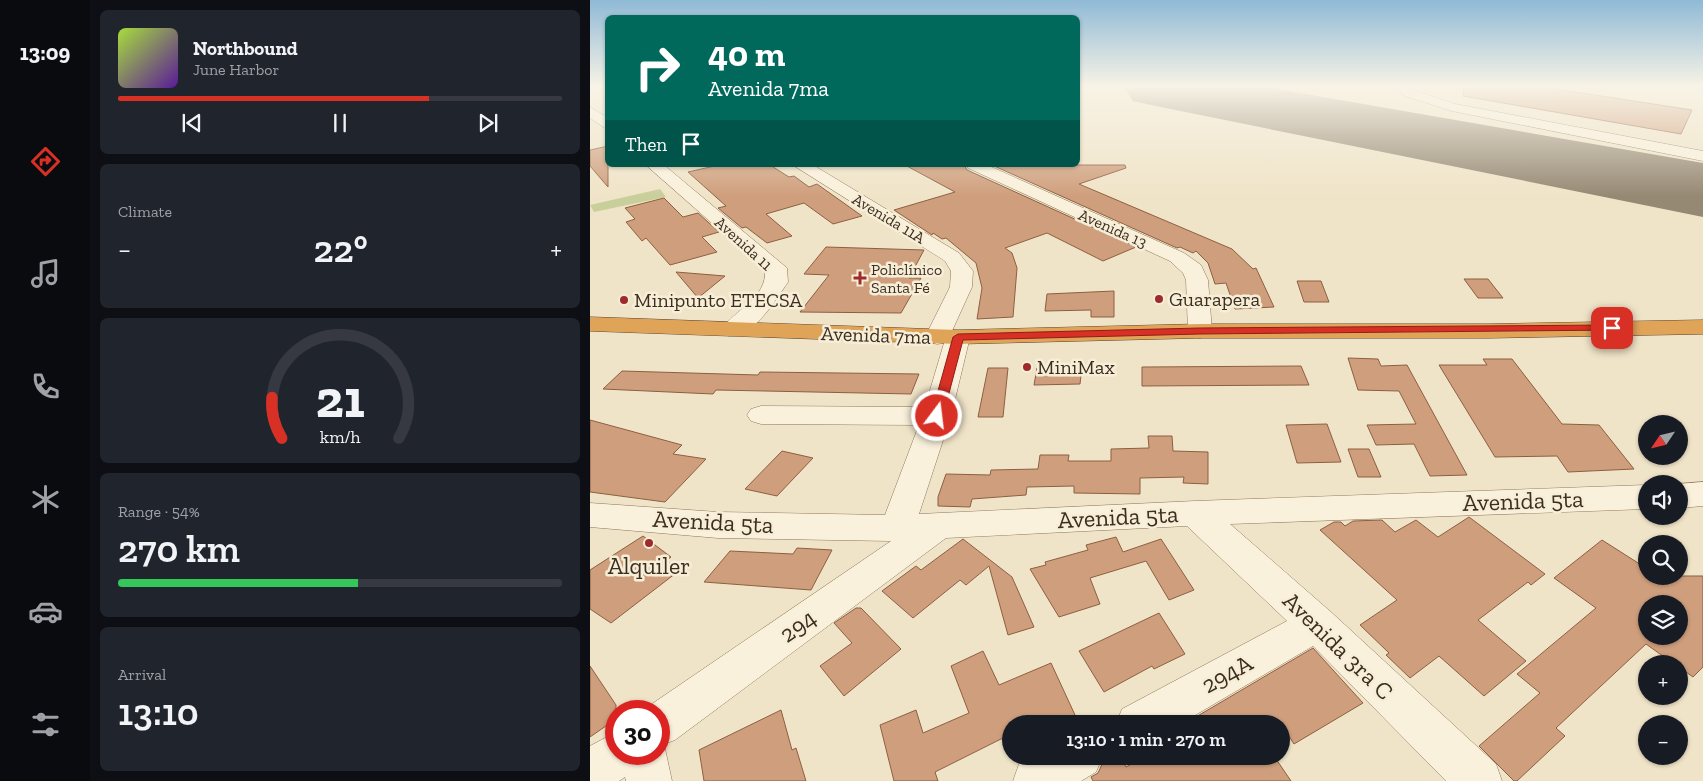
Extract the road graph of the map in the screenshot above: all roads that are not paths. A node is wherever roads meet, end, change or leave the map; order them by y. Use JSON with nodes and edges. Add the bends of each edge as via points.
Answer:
{"nodes":[{"id":1,"x":1536,"y":123,"type":"edge"},
{"id":2,"x":1703,"y":156,"type":"edge"},
{"id":3,"x":656,"y":167,"type":"edge"},
{"id":4,"x":804,"y":167,"type":"edge"},
{"id":5,"x":978,"y":167,"type":"edge"},
{"id":6,"x":590,"y":324,"type":"edge"},
{"id":7,"x":1703,"y":327,"type":"edge"},
{"id":8,"x":733,"y":330,"type":"junction"},
{"id":9,"x":1200,"y":331,"type":"junction"},
{"id":10,"x":948,"y":337,"type":"junction"},
{"id":11,"x":761,"y":415,"type":"dead end"},
{"id":12,"x":937,"y":416,"type":"junction"},
{"id":13,"x":1638,"y":497,"type":"edge"},
{"id":14,"x":1195,"y":513,"type":"junction"},
{"id":15,"x":590,"y":515,"type":"edge"},
{"id":16,"x":937,"y":527,"type":"junction"},
{"id":17,"x":897,"y":528,"type":"junction"},
{"id":18,"x":1317,"y":624,"type":"junction"},
{"id":19,"x":1154,"y":715,"type":"edge"},
{"id":20,"x":670,"y":717,"type":"edge"},
{"id":21,"x":605,"y":763,"type":"edge"},
{"id":22,"x":647,"y":765,"type":"edge"},
{"id":23,"x":1064,"y":765,"type":"edge"},
{"id":24,"x":590,"y":774,"type":"edge"},
{"id":25,"x":649,"y":781,"type":"edge"},
{"id":26,"x":1036,"y":781,"type":"edge"},
{"id":27,"x":1479,"y":781,"type":"edge"}],
"edges":[{"from":1,"to":2,"type":"street"},
{"from":3,"to":8,"type":"street","name":"Avenida 11","via":[[776,268],[777,282],[758,308]]},
{"from":4,"to":10,"type":"street","name":"Avenida 11A","via":[[952,257],[962,271]]},
{"from":5,"to":9,"type":"street","name":"Avenida 13","via":[[1177,257],[1193,270],[1197,280]]},
{"from":6,"to":8,"type":"highway","name":"Avenida 7ma"},
{"from":7,"to":9,"type":"highway","name":"Avenida 7ma"},
{"from":8,"to":10,"type":"highway","name":"Avenida 7ma"},
{"from":9,"to":10,"type":"highway","name":"Avenida 7ma"},
{"from":10,"to":12,"type":"street"},
{"from":11,"to":12,"type":"street"},
{"from":12,"to":17,"type":"street"},
{"from":13,"to":14,"type":"street","name":"Avenida 5ta"},
{"from":14,"to":16,"type":"street","name":"Avenida 5ta"},
{"from":14,"to":18,"type":"street","name":"Avenida 3ra C"},
{"from":15,"to":17,"type":"street","name":"Avenida 5ta","via":[[718,525]]},
{"from":16,"to":17,"type":"street","name":"Avenida 5ta"},
{"from":16,"to":20,"type":"street","name":"294"},
{"from":18,"to":19,"type":"street","name":"294A"},
{"from":18,"to":27,"type":"street","name":"Avenida 3ra C"},
{"from":21,"to":24,"type":"street"},
{"from":22,"to":25,"type":"street"},
{"from":23,"to":26,"type":"street"}]}
